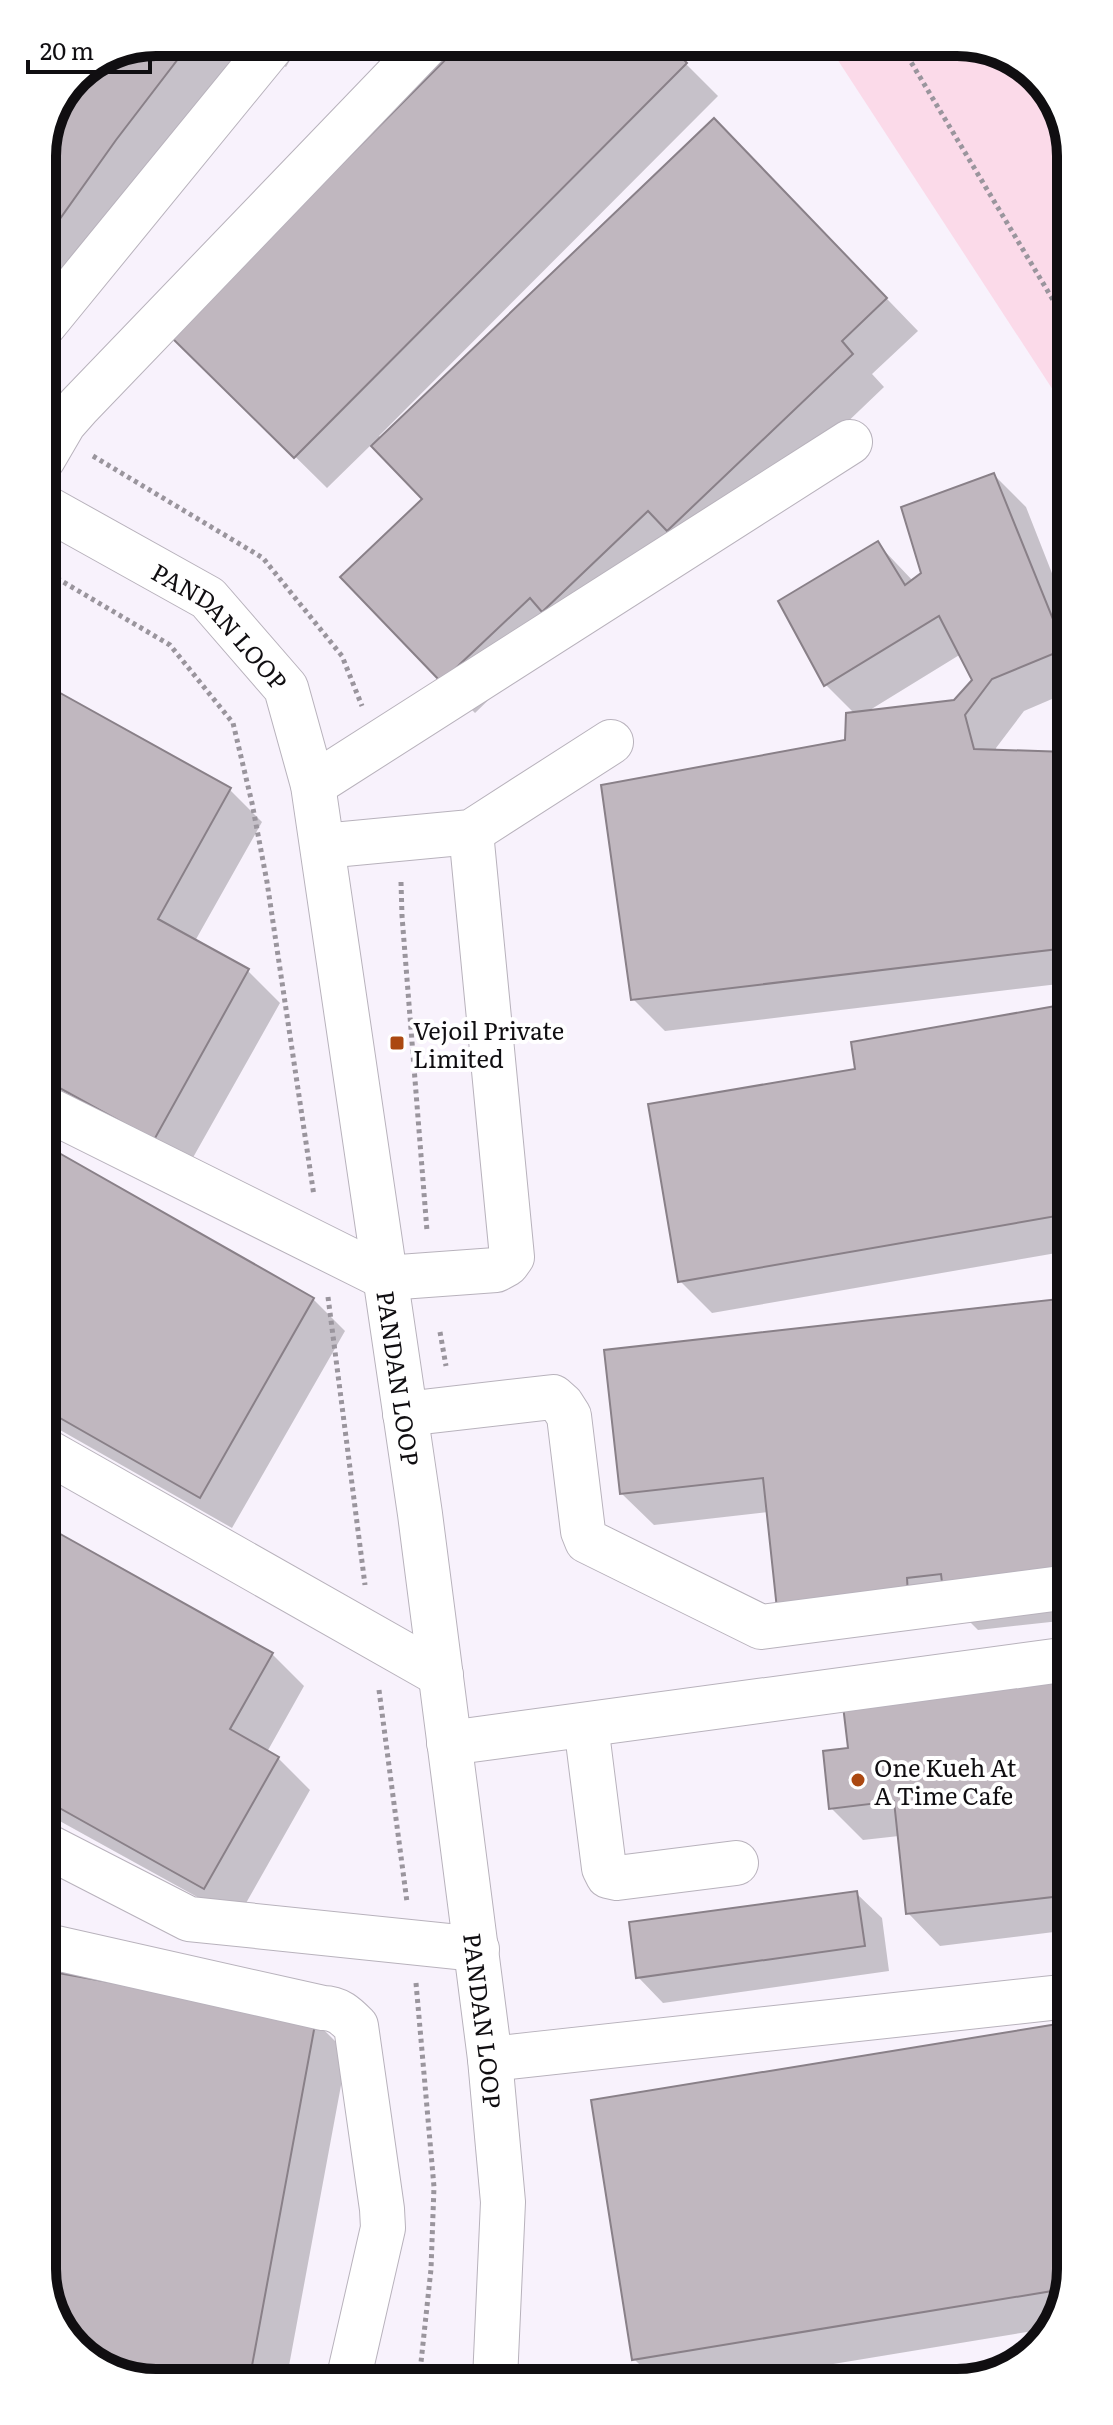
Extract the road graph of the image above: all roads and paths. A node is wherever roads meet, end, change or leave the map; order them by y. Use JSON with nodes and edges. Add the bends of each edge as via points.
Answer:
{"nodes":[{"id":1,"x":264,"y":56,"type":"edge"},
{"id":2,"x":416,"y":56,"type":"edge"},
{"id":3,"x":907,"y":56,"type":"edge"},
{"id":4,"x":1057,"y":307,"type":"edge"},
{"id":5,"x":56,"y":310,"type":"edge"},
{"id":6,"x":56,"y":437,"type":"edge"},
{"id":7,"x":850,"y":442,"type":"dead end"},
{"id":8,"x":56,"y":518,"type":"edge"},
{"id":9,"x":56,"y":578,"type":"edge"},
{"id":10,"x":611,"y":742,"type":"dead end"},
{"id":11,"x":313,"y":785,"type":"junction"},
{"id":12,"x":252,"y":803,"type":"dead end"},
{"id":13,"x":471,"y":832,"type":"junction"},
{"id":14,"x":323,"y":846,"type":"junction"},
{"id":15,"x":56,"y":1113,"type":"edge"},
{"id":16,"x":386,"y":1278,"type":"junction"},
{"id":17,"x":405,"y":1414,"type":"junction"},
{"id":18,"x":56,"y":1457,"type":"edge"},
{"id":19,"x":1057,"y":1589,"type":"edge"},
{"id":20,"x":1057,"y":1661,"type":"edge"},
{"id":21,"x":441,"y":1675,"type":"junction"},
{"id":22,"x":586,"y":1725,"type":"junction"},
{"id":23,"x":449,"y":1743,"type":"junction"},
{"id":24,"x":56,"y":1851,"type":"edge"},
{"id":25,"x":736,"y":1863,"type":"dead end"},
{"id":26,"x":56,"y":1948,"type":"edge"},
{"id":27,"x":477,"y":1949,"type":"junction"},
{"id":28,"x":1057,"y":1997,"type":"edge"},
{"id":29,"x":490,"y":2059,"type":"junction"},
{"id":30,"x":351,"y":2369,"type":"edge"},
{"id":31,"x":495,"y":2369,"type":"edge"}],
"edges":[{"from":1,"to":5,"type":"street"},
{"from":2,"to":6,"type":"street","via":[[79,406]]},
{"from":3,"to":4,"type":"path"},
{"from":7,"to":11,"type":"street"},
{"from":8,"to":11,"type":"street","name":"PANDAN LOOP","via":[[208,598],[286,688]]},
{"from":9,"to":12,"type":"path","via":[[170,645],[233,723]]},
{"from":10,"to":13,"type":"street"},
{"from":11,"to":14,"type":"street","name":"PANDAN LOOP"},
{"from":13,"to":14,"type":"street"},
{"from":13,"to":16,"type":"street","via":[[512,1257],[496,1270]]},
{"from":14,"to":16,"type":"street","name":"PANDAN LOOP"},
{"from":15,"to":16,"type":"street"},
{"from":16,"to":17,"type":"street","name":"PANDAN LOOP"},
{"from":17,"to":19,"type":"street","via":[[553,1397],[569,1416],[587,1541],[761,1627]]},
{"from":17,"to":21,"type":"street","name":"PANDAN LOOP"},
{"from":18,"to":21,"type":"street"},
{"from":20,"to":22,"type":"street"},
{"from":21,"to":23,"type":"street","name":"PANDAN LOOP"},
{"from":22,"to":23,"type":"street"},
{"from":22,"to":25,"type":"street","via":[[608,1876]]},
{"from":23,"to":27,"type":"street","name":"PANDAN LOOP"},
{"from":24,"to":27,"type":"street","via":[[189,1919]]},
{"from":26,"to":30,"type":"street","via":[[333,2008],[356,2026],[383,2228]]},
{"from":27,"to":29,"type":"street","name":"PANDAN LOOP"},
{"from":28,"to":29,"type":"street"},
{"from":29,"to":31,"type":"street","name":"PANDAN LOOP","via":[[503,2202]]}]}
